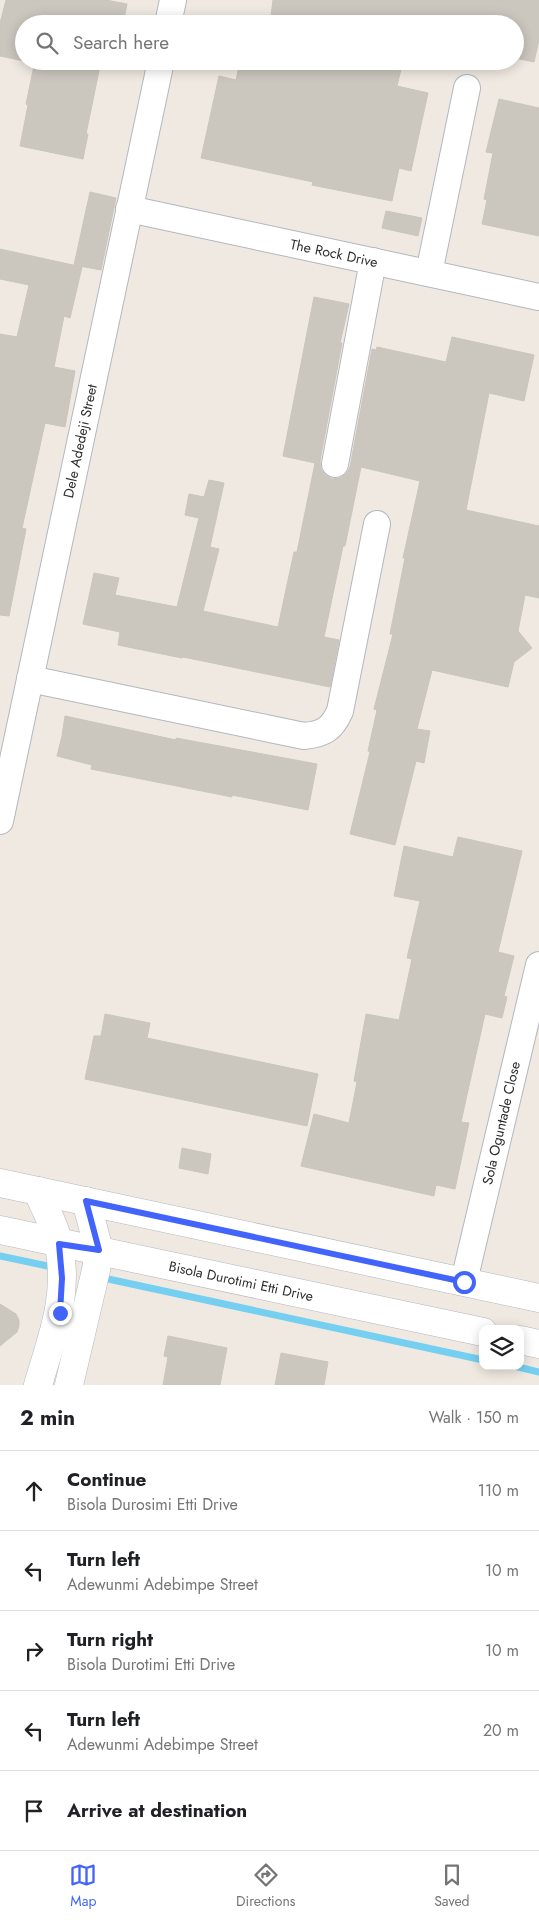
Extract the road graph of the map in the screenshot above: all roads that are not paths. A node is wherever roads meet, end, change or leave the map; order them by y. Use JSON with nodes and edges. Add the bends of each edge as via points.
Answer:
{"nodes":[{"id":1,"x":173,"y":0,"type":"edge"},
{"id":2,"x":170,"y":15,"type":"edge"},
{"id":3,"x":158,"y":70,"type":"edge"},
{"id":4,"x":467,"y":88,"type":"dead end"},
{"id":5,"x":129,"y":209,"type":"junction"},
{"id":6,"x":373,"y":261,"type":"junction"},
{"id":7,"x":429,"y":273,"type":"junction"},
{"id":8,"x":539,"y":297,"type":"edge"},
{"id":9,"x":334,"y":464,"type":"dead end"},
{"id":10,"x":377,"y":524,"type":"dead end"},
{"id":11,"x":30,"y":678,"type":"junction"},
{"id":12,"x":0,"y":821,"type":"edge"},
{"id":13,"x":539,"y":965,"type":"edge"},
{"id":14,"x":0,"y":1183,"type":"edge"},
{"id":15,"x":38,"y":1191,"type":"junction"},
{"id":16,"x":86,"y":1201,"type":"junction"},
{"id":17,"x":0,"y":1230,"type":"edge"},
{"id":18,"x":61,"y":1260,"type":"junction"},
{"id":19,"x":96,"y":1268,"type":"junction"},
{"id":20,"x":464,"y":1282,"type":"junction"},
{"id":21,"x":539,"y":1298,"type":"edge"},
{"id":22,"x":479,"y":1331,"type":"edge"},
{"id":23,"x":524,"y":1341,"type":"edge"},
{"id":24,"x":539,"y":1344,"type":"edge"},
{"id":25,"x":38,"y":1385,"type":"edge"},
{"id":26,"x":69,"y":1385,"type":"edge"}],
"edges":[{"from":1,"to":2,"type":"street"},
{"from":3,"to":5,"type":"street","name":"Dele Adedeji Street"},
{"from":4,"to":7,"type":"street"},
{"from":5,"to":6,"type":"street","name":"The Rock Drive"},
{"from":5,"to":11,"type":"street","name":"Dele Adedeji Street"},
{"from":6,"to":7,"type":"street","name":"The Rock Drive"},
{"from":6,"to":9,"type":"street"},
{"from":7,"to":8,"type":"street","name":"The Rock Drive"},
{"from":10,"to":11,"type":"street","via":[[340,711],[335,722],[317,735],[304,736]]},
{"from":11,"to":12,"type":"street","name":"Dele Adedeji Street"},
{"from":13,"to":20,"type":"street","name":"Sola Oguntade Close"},
{"from":14,"to":15,"type":"main road"},
{"from":15,"to":16,"type":"main road"},
{"from":15,"to":18,"type":"main road"},
{"from":16,"to":19,"type":"main road"},
{"from":16,"to":20,"type":"main road"},
{"from":17,"to":18,"type":"main road","name":"Bisola Durotimi Etti Drive"},
{"from":18,"to":19,"type":"main road","name":"Bisola Durotimi Etti Drive"},
{"from":18,"to":25,"type":"main road","via":[[60,1313]]},
{"from":19,"to":22,"type":"main road","name":"Bisola Durotimi Etti Drive"},
{"from":19,"to":26,"type":"main road"},
{"from":20,"to":21,"type":"main road"},
{"from":23,"to":24,"type":"main road"}]}
